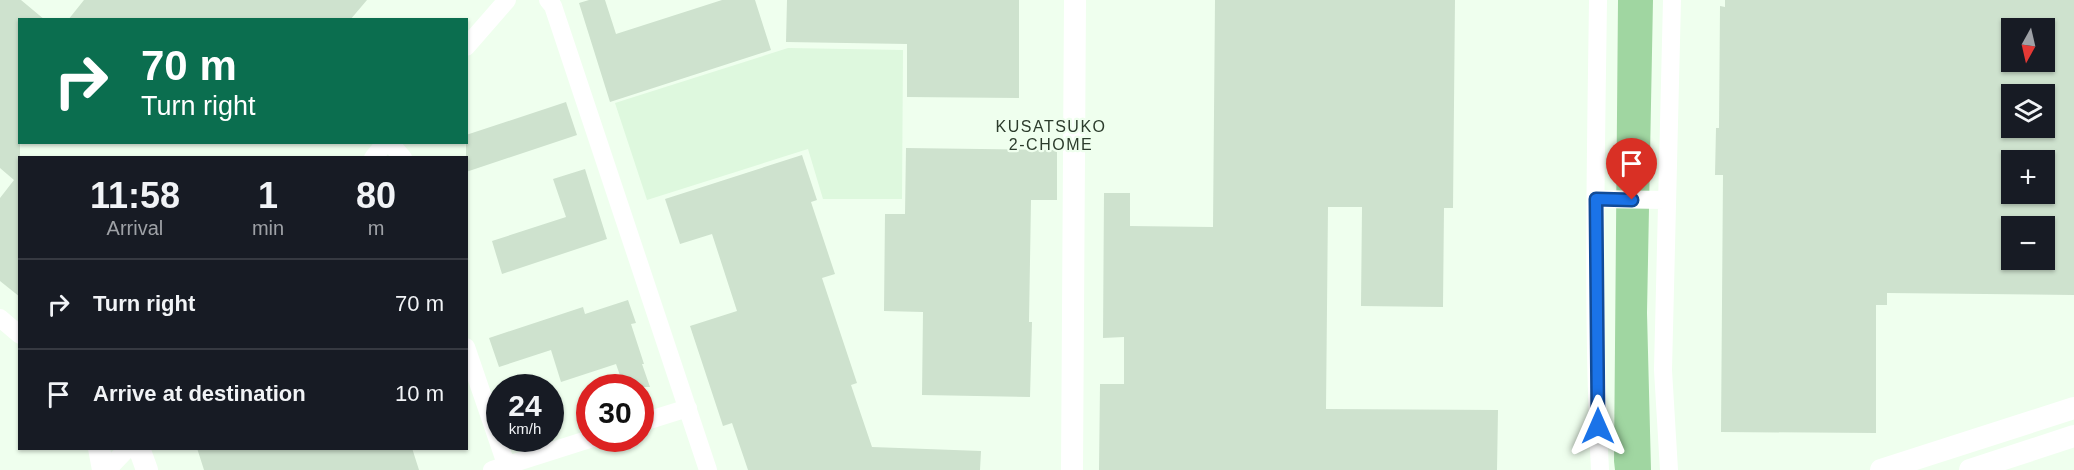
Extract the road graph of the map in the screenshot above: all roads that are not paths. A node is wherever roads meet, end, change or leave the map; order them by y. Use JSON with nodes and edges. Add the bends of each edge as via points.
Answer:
{"nodes":[{"id":1,"x":548,"y":0,"type":"edge"},
{"id":2,"x":1074,"y":0,"type":"edge"},
{"id":3,"x":1598,"y":0,"type":"edge"},
{"id":4,"x":1672,"y":0,"type":"edge"},
{"id":5,"x":498,"y":3,"type":"edge"},
{"id":6,"x":468,"y":44,"type":"edge"},
{"id":7,"x":385,"y":144,"type":"edge"},
{"id":8,"x":389,"y":144,"type":"edge"},
{"id":9,"x":375,"y":156,"type":"edge"},
{"id":10,"x":401,"y":156,"type":"edge"},
{"id":11,"x":1603,"y":199,"type":"junction"},
{"id":12,"x":1660,"y":200,"type":"junction"},
{"id":13,"x":0,"y":318,"type":"edge"},
{"id":14,"x":18,"y":333,"type":"edge"},
{"id":15,"x":468,"y":354,"type":"edge"},
{"id":16,"x":688,"y":408,"type":"junction"},
{"id":17,"x":2074,"y":408,"type":"edge"},
{"id":18,"x":654,"y":419,"type":"edge"},
{"id":19,"x":2074,"y":436,"type":"edge"},
{"id":20,"x":576,"y":444,"type":"edge"},
{"id":21,"x":100,"y":450,"type":"edge"},
{"id":22,"x":126,"y":450,"type":"edge"},
{"id":23,"x":140,"y":450,"type":"edge"},
{"id":24,"x":502,"y":468,"type":"edge"},
{"id":25,"x":105,"y":470,"type":"edge"},
{"id":26,"x":147,"y":470,"type":"edge"},
{"id":27,"x":708,"y":470,"type":"edge"},
{"id":28,"x":1072,"y":470,"type":"edge"},
{"id":29,"x":1600,"y":470,"type":"edge"},
{"id":30,"x":1669,"y":470,"type":"edge"},
{"id":31,"x":1881,"y":470,"type":"edge"},
{"id":32,"x":1970,"y":470,"type":"edge"}],
"edges":[{"from":1,"to":16,"type":"street"},
{"from":2,"to":28,"type":"street"},
{"from":3,"to":11,"type":"street"},
{"from":4,"to":12,"type":"street"},
{"from":5,"to":6,"type":"street"},
{"from":7,"to":9,"type":"street"},
{"from":8,"to":10,"type":"street"},
{"from":11,"to":12,"type":"street"},
{"from":11,"to":29,"type":"street"},
{"from":12,"to":30,"type":"street"},
{"from":13,"to":14,"type":"street"},
{"from":15,"to":24,"type":"street"},
{"from":16,"to":18,"type":"street"},
{"from":16,"to":27,"type":"street"},
{"from":17,"to":31,"type":"street"},
{"from":19,"to":32,"type":"street"},
{"from":20,"to":24,"type":"street"},
{"from":21,"to":25,"type":"street"},
{"from":22,"to":25,"type":"street"},
{"from":23,"to":26,"type":"street"}]}
